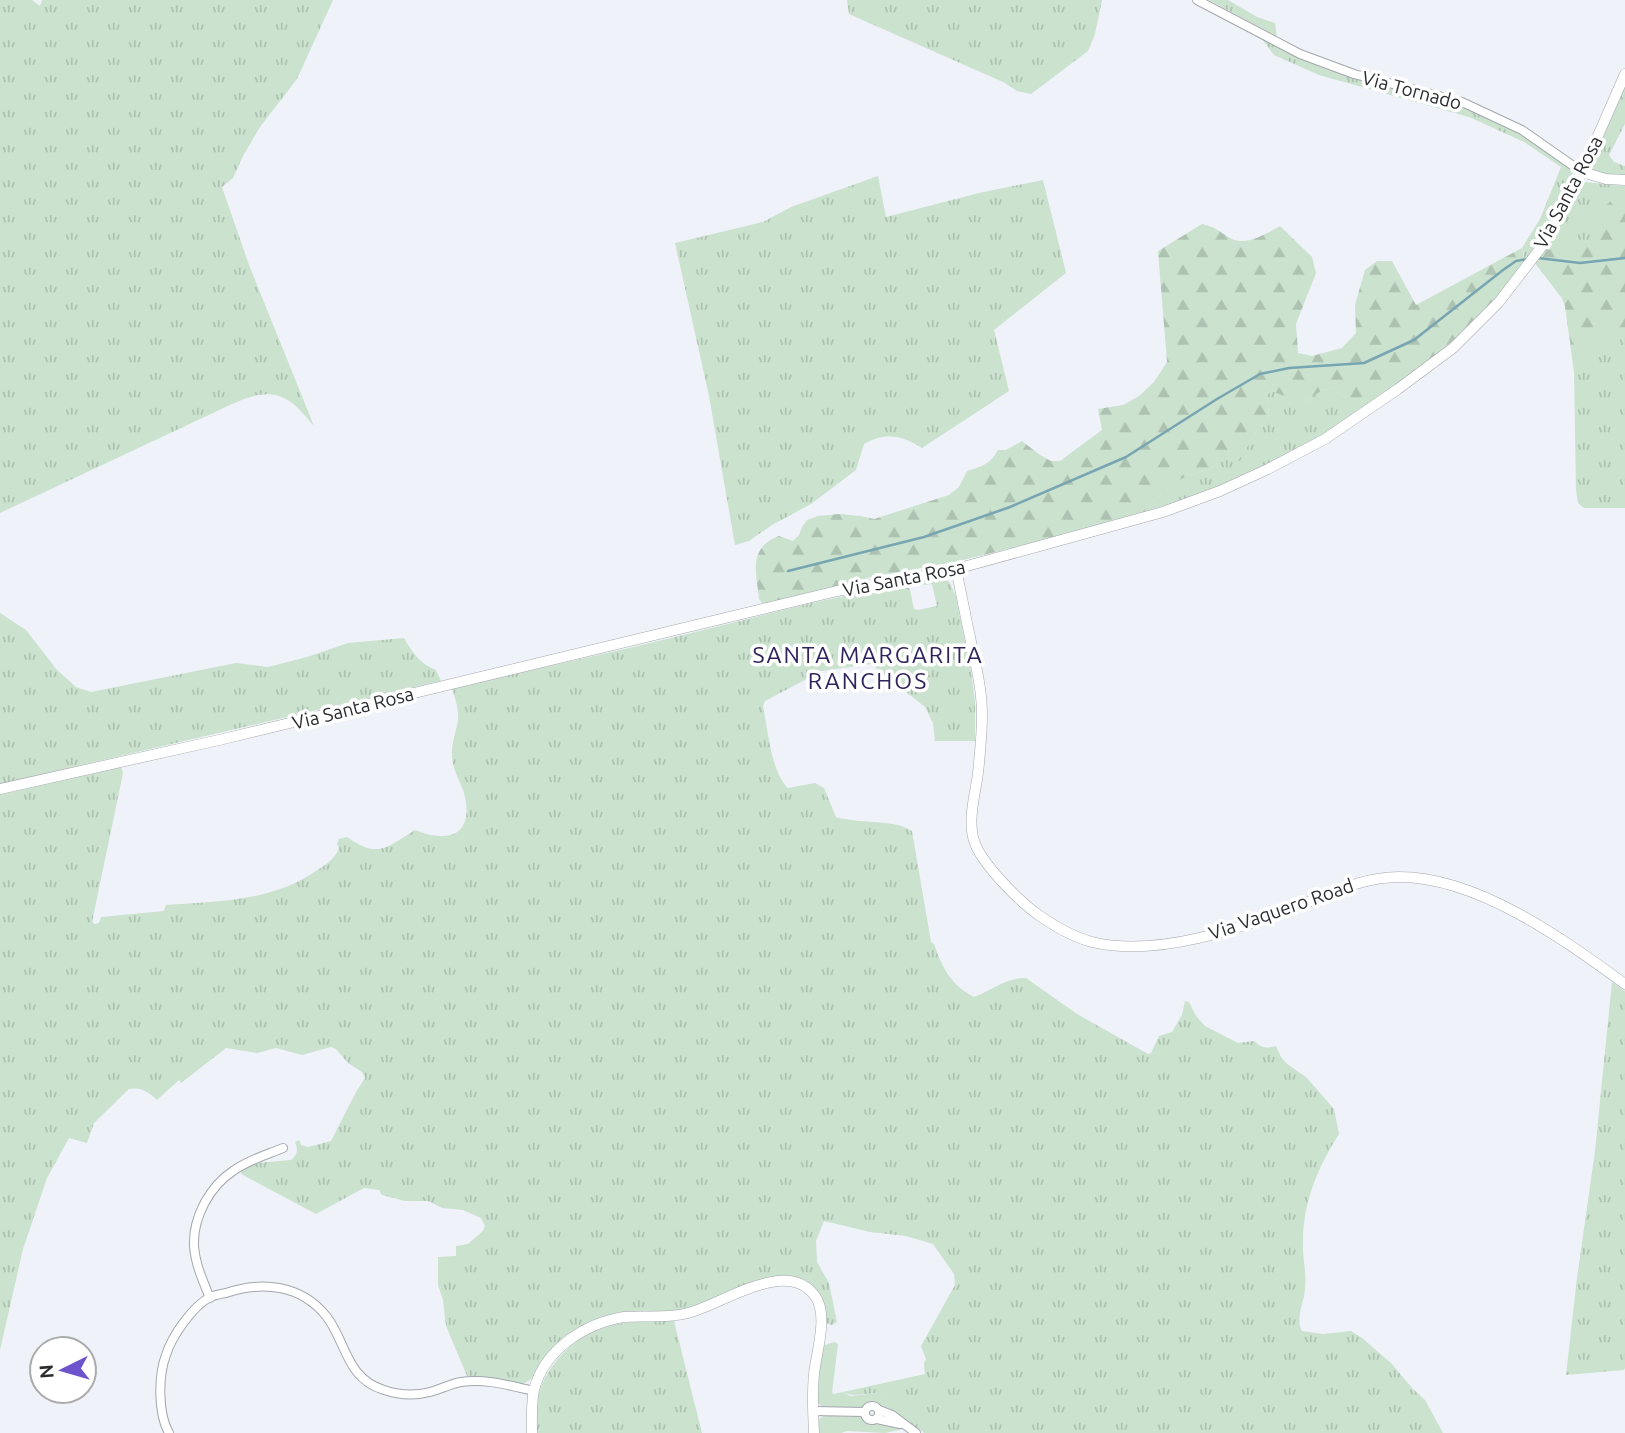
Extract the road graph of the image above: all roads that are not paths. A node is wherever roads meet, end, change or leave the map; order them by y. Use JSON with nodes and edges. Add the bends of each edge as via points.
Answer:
{"nodes":[{"id":1,"x":1197,"y":0,"type":"edge"},
{"id":2,"x":1625,"y":74,"type":"edge"},
{"id":3,"x":1582,"y":172,"type":"junction"},
{"id":4,"x":1625,"y":180,"type":"edge"},
{"id":5,"x":956,"y":569,"type":"junction"},
{"id":6,"x":0,"y":789,"type":"edge"},
{"id":7,"x":1625,"y":984,"type":"edge"},
{"id":8,"x":283,"y":1148,"type":"dead end"},
{"id":9,"x":210,"y":1298,"type":"junction"},
{"id":10,"x":534,"y":1391,"type":"junction"},
{"id":11,"x":813,"y":1411,"type":"junction"},
{"id":12,"x":169,"y":1433,"type":"edge"},
{"id":13,"x":532,"y":1433,"type":"edge"},
{"id":14,"x":814,"y":1433,"type":"edge"},
{"id":15,"x":916,"y":1433,"type":"edge"}],
"edges":[{"from":1,"to":3,"type":"street","name":"Via Tornado","via":[[1300,54],[1354,74],[1462,102],[1522,130]]},
{"from":2,"to":3,"type":"street","name":"Via Santa Rosa"},
{"from":3,"to":4,"type":"street","name":"Via Tornado"},
{"from":3,"to":5,"type":"street","name":"Via Santa Rosa","via":[[1543,245],[1499,302],[1453,348],[1325,439],[1220,491],[1163,512]]},
{"from":5,"to":6,"type":"street","name":"Via Santa Rosa","via":[[837,591]]},
{"from":5,"to":7,"type":"street","name":"Via Vaquero Road","via":[[981,704],[973,837],[979,852],[1015,895],[1050,923],[1091,942],[1137,947],[1164,944],[1226,931],[1368,879],[1416,878],[1470,891],[1509,909]]},
{"from":8,"to":9,"type":"street","via":[[234,1170],[209,1196],[197,1222],[194,1246]]},
{"from":9,"to":10,"type":"street","via":[[256,1286],[275,1286],[297,1294],[327,1317],[360,1375],[397,1394],[412,1395],[473,1381]]},
{"from":9,"to":12,"type":"street","via":[[182,1326],[163,1362],[162,1406]]},
{"from":10,"to":11,"type":"street","via":[[557,1351],[591,1326],[624,1317],[686,1314],[743,1290],[790,1281],[809,1289],[821,1310]]},
{"from":10,"to":13,"type":"street"},
{"from":11,"to":14,"type":"street"},
{"from":11,"to":15,"type":"street","via":[[865,1412],[876,1407],[878,1414]]}]}
